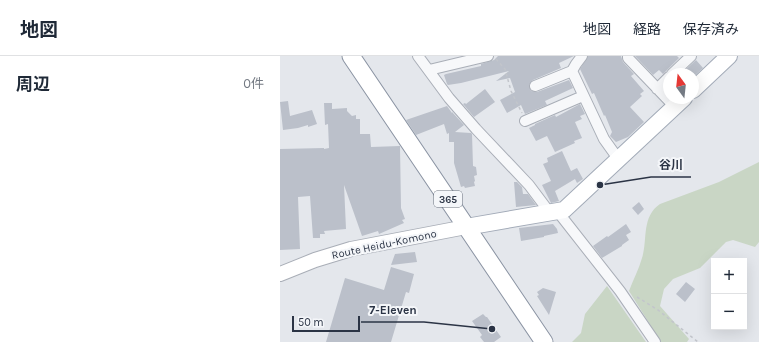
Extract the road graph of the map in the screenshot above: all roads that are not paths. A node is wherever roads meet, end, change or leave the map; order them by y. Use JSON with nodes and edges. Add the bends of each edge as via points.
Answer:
{"nodes":[{"id":1,"x":351,"y":56,"type":"edge"},
{"id":2,"x":418,"y":56,"type":"edge"},
{"id":3,"x":488,"y":56,"type":"edge"},
{"id":4,"x":582,"y":56,"type":"edge"},
{"id":5,"x":628,"y":56,"type":"edge"},
{"id":6,"x":691,"y":56,"type":"edge"},
{"id":7,"x":729,"y":56,"type":"edge"},
{"id":8,"x":678,"y":68,"type":"edge"},
{"id":9,"x":428,"y":70,"type":"junction"},
{"id":10,"x":572,"y":71,"type":"junction"},
{"id":11,"x":663,"y":83,"type":"edge"},
{"id":12,"x":699,"y":84,"type":"edge"},
{"id":13,"x":535,"y":86,"type":"dead end"},
{"id":14,"x":657,"y":89,"type":"junction"},
{"id":15,"x":663,"y":93,"type":"edge"},
{"id":16,"x":583,"y":96,"type":"junction"},
{"id":17,"x":679,"y":104,"type":"edge"},
{"id":18,"x":525,"y":121,"type":"road end"},
{"id":19,"x":619,"y":160,"type":"junction"},
{"id":20,"x":554,"y":213,"type":"junction"},
{"id":21,"x":466,"y":227,"type":"junction"},
{"id":22,"x":280,"y":274,"type":"edge"},
{"id":23,"x":544,"y":342,"type":"edge"},
{"id":24,"x":654,"y":342,"type":"edge"}],
"edges":[{"from":1,"to":21,"type":"highway","number":"365"},
{"from":2,"to":9,"type":"street"},
{"from":3,"to":9,"type":"street"},
{"from":4,"to":10,"type":"street"},
{"from":5,"to":14,"type":"street"},
{"from":6,"to":8,"type":"street"},
{"from":7,"to":12,"type":"main road"},
{"from":9,"to":20,"type":"street","via":[[476,129]]},
{"from":10,"to":13,"type":"street"},
{"from":10,"to":16,"type":"street"},
{"from":11,"to":14,"type":"street"},
{"from":14,"to":15,"type":"street"},
{"from":16,"to":18,"type":"street"},
{"from":16,"to":19,"type":"street","via":[[604,139]]},
{"from":17,"to":19,"type":"main road"},
{"from":19,"to":20,"type":"main road","via":[[564,210]]},
{"from":20,"to":21,"type":"main road"},
{"from":20,"to":24,"type":"street","via":[[620,291]]},
{"from":21,"to":22,"type":"main road","name":"Route Heidu-Komono","via":[[350,249]]},
{"from":21,"to":23,"type":"highway","number":"365"}]}
